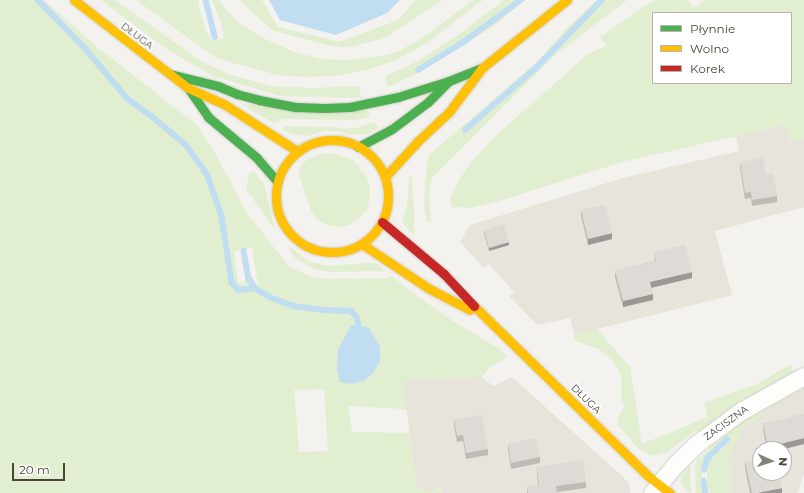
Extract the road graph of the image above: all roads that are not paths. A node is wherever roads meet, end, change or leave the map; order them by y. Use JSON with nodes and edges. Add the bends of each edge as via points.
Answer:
{"nodes":[{"id":1,"x":74,"y":0,"type":"edge"},
{"id":2,"x":567,"y":0,"type":"edge"},
{"id":3,"x":482,"y":68,"type":"junction"},
{"id":4,"x":170,"y":74,"type":"junction"},
{"id":5,"x":449,"y":81,"type":"junction"},
{"id":6,"x":188,"y":88,"type":"junction"},
{"id":7,"x":358,"y":147,"type":"junction"},
{"id":8,"x":297,"y":151,"type":"junction"},
{"id":9,"x":385,"y":177,"type":"junction"},
{"id":10,"x":278,"y":182,"type":"junction"},
{"id":11,"x":382,"y":222,"type":"junction"},
{"id":12,"x":362,"y":244,"type":"junction"},
{"id":13,"x":487,"y":320,"type":"junction"},
{"id":14,"x":804,"y":376,"type":"edge"},
{"id":15,"x":660,"y":490,"type":"edge"}],
"edges":[{"from":1,"to":4,"type":"main road","name":"DŁUGA"},
{"from":2,"to":3,"type":"main road"},
{"from":3,"to":5,"type":"main road"},
{"from":3,"to":9,"type":"main road","via":[[449,112]]},
{"from":4,"to":5,"type":"main road","via":[[259,100],[296,107],[324,108],[378,102]]},
{"from":4,"to":6,"type":"main road","name":"DŁUGA"},
{"from":5,"to":7,"type":"main road","via":[[428,102],[392,129]]},
{"from":6,"to":8,"type":"main road","name":"DŁUGA","via":[[224,104]]},
{"from":6,"to":10,"type":"main road","name":"DŁUGA","via":[[208,117],[256,157]]},
{"from":7,"to":8,"type":"main road","via":[[343,141],[326,141]]},
{"from":7,"to":9,"type":"main road","via":[[374,160]]},
{"from":8,"to":10,"type":"main road","via":[[286,165]]},
{"from":9,"to":11,"type":"main road","via":[[387,207]]},
{"from":10,"to":12,"type":"main road","via":[[276,195],[279,212],[286,228],[298,241],[313,249],[329,252],[346,251]]},
{"from":11,"to":12,"type":"main road","via":[[374,234]]},
{"from":11,"to":13,"type":"main road","name":"DŁUGA","via":[[444,274]]},
{"from":12,"to":13,"type":"main road","name":"DŁUGA","via":[[428,288]]},
{"from":13,"to":15,"type":"main road","name":"DŁUGA"},
{"from":14,"to":15,"type":"street","name":"ZACISZNA","via":[[741,411],[687,453]]}]}
